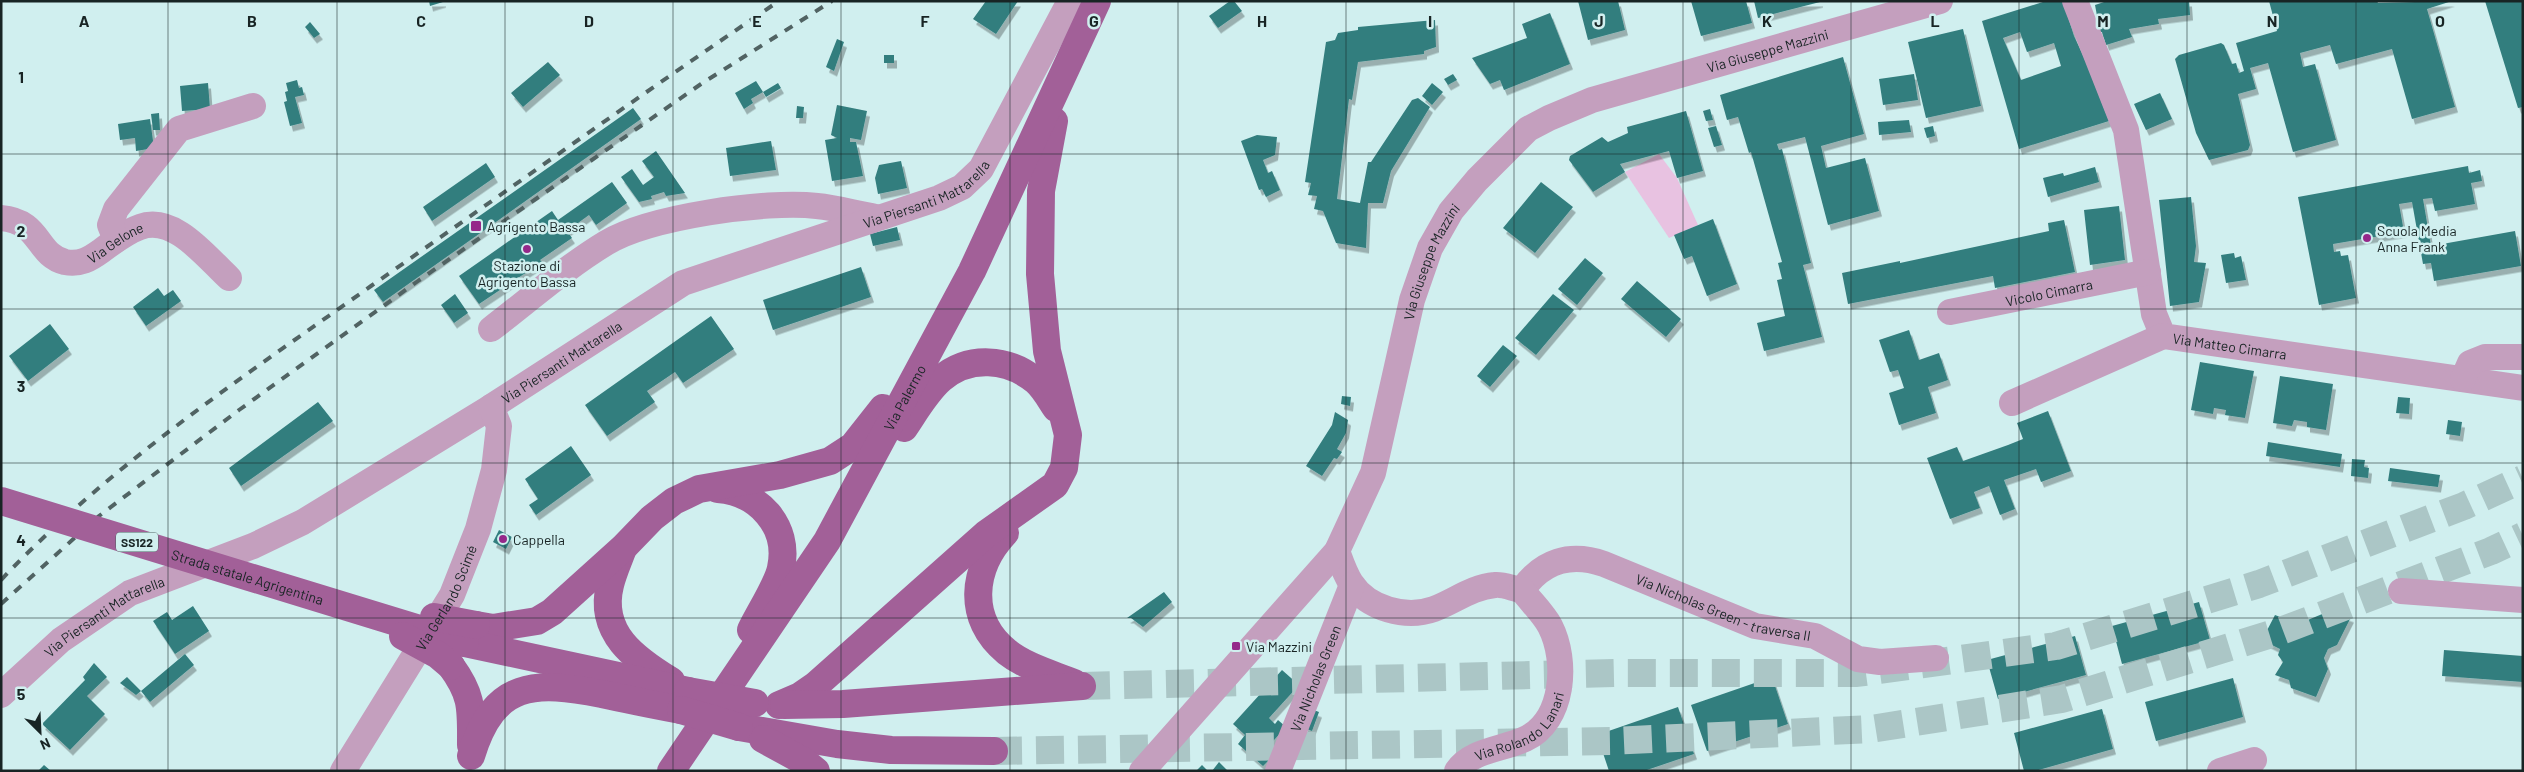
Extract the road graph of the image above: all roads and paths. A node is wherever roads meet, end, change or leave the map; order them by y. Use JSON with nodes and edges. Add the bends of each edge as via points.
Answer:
{"nodes":[{"id":1,"x":1070,"y":1,"type":"edge"},
{"id":2,"x":1097,"y":1,"type":"edge"},
{"id":3,"x":1940,"y":1,"type":"edge"},
{"id":4,"x":2075,"y":1,"type":"edge"},
{"id":5,"x":1064,"y":71,"type":"junction"},
{"id":6,"x":253,"y":106,"type":"dead end"},
{"id":7,"x":1,"y":218,"type":"edge"},
{"id":8,"x":880,"y":218,"type":"junction"},
{"id":9,"x":116,"y":240,"type":"junction"},
{"id":10,"x":2148,"y":272,"type":"junction"},
{"id":11,"x":229,"y":278,"type":"dead end"},
{"id":12,"x":1950,"y":312,"type":"dead end"},
{"id":13,"x":943,"y":323,"type":"junction"},
{"id":14,"x":491,"y":330,"type":"dead end"},
{"id":15,"x":2163,"y":336,"type":"junction"},
{"id":16,"x":2523,"y":357,"type":"edge"},
{"id":17,"x":2463,"y":379,"type":"junction"},
{"id":18,"x":2523,"y":388,"type":"edge"},
{"id":19,"x":2012,"y":403,"type":"dead end"},
{"id":20,"x":491,"y":407,"type":"junction"},
{"id":21,"x":1064,"y":419,"type":"junction"},
{"id":22,"x":699,"y":489,"type":"junction"},
{"id":23,"x":1038,"y":498,"type":"junction"},
{"id":24,"x":1,"y":501,"type":"edge"},
{"id":25,"x":827,"y":541,"type":"junction"},
{"id":26,"x":623,"y":548,"type":"junction"},
{"id":27,"x":1337,"y":552,"type":"junction"},
{"id":28,"x":274,"y":584,"type":"junction"},
{"id":29,"x":1352,"y":585,"type":"junction"},
{"id":30,"x":1522,"y":590,"type":"junction"},
{"id":31,"x":2401,"y":592,"type":"dead end"},
{"id":32,"x":2523,"y":600,"type":"edge"},
{"id":33,"x":782,"y":609,"type":"junction"},
{"id":34,"x":471,"y":634,"type":"junction"},
{"id":35,"x":1936,"y":658,"type":"dead end"},
{"id":36,"x":1,"y":695,"type":"edge"},
{"id":37,"x":684,"y":701,"type":"junction"},
{"id":38,"x":767,"y":704,"type":"junction"},
{"id":39,"x":716,"y":706,"type":"junction"},
{"id":40,"x":739,"y":727,"type":"junction"},
{"id":41,"x":2254,"y":760,"type":"dead end"},
{"id":42,"x":471,"y":763,"type":"edge"},
{"id":43,"x":343,"y":771,"type":"edge"},
{"id":44,"x":655,"y":771,"type":"edge"},
{"id":45,"x":671,"y":771,"type":"edge"},
{"id":46,"x":692,"y":771,"type":"edge"},
{"id":47,"x":816,"y":771,"type":"edge"},
{"id":48,"x":926,"y":771,"type":"edge"},
{"id":49,"x":1142,"y":771,"type":"edge"},
{"id":50,"x":1278,"y":771,"type":"edge"},
{"id":51,"x":1457,"y":771,"type":"edge"},
{"id":52,"x":2220,"y":771,"type":"edge"}],
"edges":[{"from":1,"to":8,"type":"street","name":"Via Piersanti Mattarella","via":[[981,169],[946,196]]},
{"from":2,"to":5,"type":"main road","name":"Via Palermo"},
{"from":3,"to":27,"type":"street","name":"Via Giuseppe Mazzini","via":[[1592,100],[1528,130],[1477,180],[1451,211],[1430,248],[1412,300],[1373,473]]},
{"from":4,"to":10,"type":"street","name":"Via Matteo Cimarra","via":[[2126,130]]},
{"from":5,"to":13,"type":"main road","name":"Via Palermo","via":[[972,270]]},
{"from":5,"to":21,"type":"main road","via":[[1041,191],[1040,274],[1047,351]]},
{"from":6,"to":9,"type":"street","via":[[178,129],[116,209],[110,225]]},
{"from":7,"to":9,"type":"street","name":"Via Gelone","via":[[25,224],[48,252],[65,262],[83,262]]},
{"from":8,"to":14,"type":"street","via":[[816,206],[762,206],[676,218],[635,229],[607,242],[573,265]]},
{"from":8,"to":20,"type":"street","name":"Via Piersanti Mattarella","via":[[683,283]]},
{"from":9,"to":11,"type":"street","name":"Via Gelone","via":[[141,226],[167,228],[188,240]]},
{"from":10,"to":12,"type":"street","name":"Vicolo Cimarra"},
{"from":10,"to":15,"type":"street","name":"Via Matteo Cimarra","via":[[2154,314]]},
{"from":13,"to":22,"type":"main road","via":[[853,446],[830,461],[806,469]]},
{"from":13,"to":25,"type":"main road","name":"Via Palermo"},
{"from":15,"to":17,"type":"street","name":"Via Matteo Cimarra"},
{"from":15,"to":19,"type":"street"},
{"from":16,"to":17,"type":"street","via":[[2485,357],[2470,363]]},
{"from":17,"to":18,"type":"street","name":"Via Matteo Cimarra"},
{"from":20,"to":36,"type":"street","name":"Via Piersanti Mattarella","via":[[304,522],[253,546],[130,593],[61,640]]},
{"from":20,"to":43,"type":"street","name":"Via Gerlando Scimé","via":[[499,426],[494,470],[478,529],[452,594]]},
{"from":21,"to":23,"type":"main road","via":[[1068,435],[1064,468],[1055,484]]},
{"from":21,"to":25,"type":"main road","via":[[1036,381],[1019,370],[1000,362],[978,362],[958,368],[941,379],[925,398]]},
{"from":22,"to":26,"type":"main road","via":[[666,507]]},
{"from":22,"to":39,"type":"main road","via":[[734,490],[749,496],[770,516],[783,549],[781,569]]},
{"from":23,"to":38,"type":"main road","via":[[986,534],[816,686],[800,696]]},
{"from":23,"to":38,"type":"main road","via":[[988,553],[980,570],[977,591],[981,613],[991,634],[1007,652],[1034,668],[1082,686],[843,704]]},
{"from":24,"to":28,"type":"main road","name":"Strada statale Agrigentina","number":"SS122","bridge":true},
{"from":25,"to":33,"type":"main road","name":"Via Palermo"},
{"from":26,"to":34,"type":"main road","via":[[538,621]]},
{"from":26,"to":37,"type":"main road","via":[[610,585],[608,605],[618,639]]},
{"from":27,"to":29,"type":"street"},
{"from":27,"to":49,"type":"street","name":"Via Giuseppe Mazzini"},
{"from":28,"to":34,"type":"main road","bridge":true},
{"from":28,"to":42,"type":"main road","bridge":true,"via":[[415,640],[451,666],[470,699]]},
{"from":29,"to":30,"type":"street","via":[[1376,605],[1400,612],[1434,609],[1470,591],[1496,585]]},
{"from":29,"to":50,"type":"street","name":"Via Nicholas Green"},
{"from":30,"to":35,"type":"street","name":"Via Nicholas Green - traversa II","via":[[1538,571],[1548,565],[1583,558],[1755,626],[1815,636],[1858,658],[1880,662]]},
{"from":30,"to":51,"type":"street","name":"Via Rolando Lanari","via":[[1547,620],[1554,636],[1560,682],[1553,708],[1536,733],[1470,759]]},
{"from":31,"to":32,"type":"street"},
{"from":33,"to":39,"type":"main road","name":"Via Palermo"},
{"from":33,"to":46,"type":"main road","via":[[756,681]]},
{"from":34,"to":37,"type":"main road"},
{"from":37,"to":38,"type":"main road","bridge":true},
{"from":37,"to":40,"type":"main road","bridge":true},
{"from":37,"to":42,"type":"main road","via":[[538,687],[510,697],[491,712],[478,732]]},
{"from":39,"to":44,"type":"main road"},
{"from":39,"to":45,"type":"main road","name":"Via Palermo"},
{"from":40,"to":47,"type":"main road"},
{"from":40,"to":48,"type":"main road","via":[[890,750],[994,751]]},
{"from":41,"to":52,"type":"street"}]}
